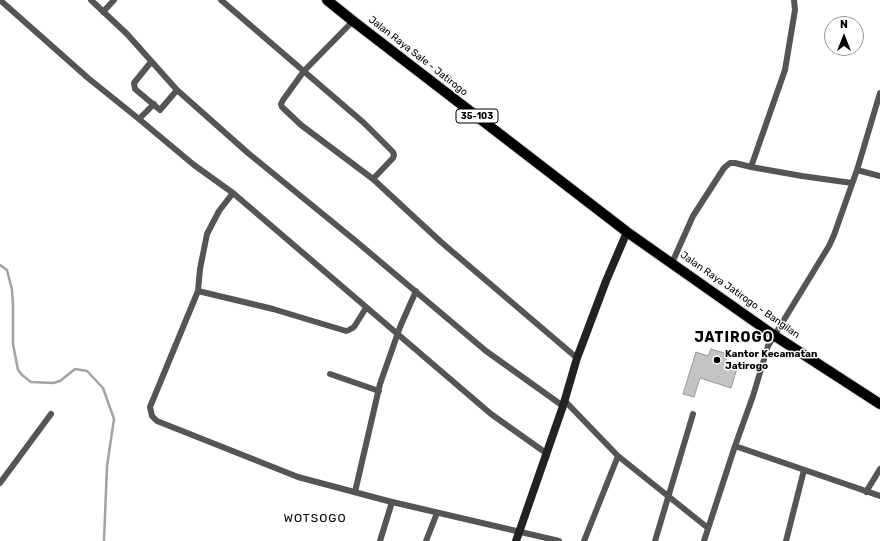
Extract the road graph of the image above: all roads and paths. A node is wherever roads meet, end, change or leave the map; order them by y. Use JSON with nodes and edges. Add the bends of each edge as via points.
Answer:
{"nodes":[{"id":1,"x":0,"y":0,"type":"edge"},
{"id":2,"x":91,"y":0,"type":"edge"},
{"id":3,"x":114,"y":0,"type":"edge"},
{"id":4,"x":221,"y":0,"type":"edge"},
{"id":5,"x":328,"y":0,"type":"edge"},
{"id":6,"x":794,"y":0,"type":"edge"},
{"id":7,"x":103,"y":12,"type":"junction"},
{"id":8,"x":353,"y":21,"type":"junction"},
{"id":9,"x":151,"y":62,"type":"junction"},
{"id":10,"x":304,"y":71,"type":"junction"},
{"id":11,"x":177,"y":90,"type":"junction"},
{"id":12,"x":880,"y":93,"type":"edge"},
{"id":13,"x":154,"y":104,"type":"junction"},
{"id":14,"x":873,"y":116,"type":"junction"},
{"id":15,"x":139,"y":118,"type":"junction"},
{"id":16,"x":880,"y":118,"type":"edge"},
{"id":17,"x":751,"y":167,"type":"junction"},
{"id":18,"x":857,"y":170,"type":"junction"},
{"id":19,"x":880,"y":176,"type":"edge"},
{"id":20,"x":374,"y":179,"type":"junction"},
{"id":21,"x":852,"y":183,"type":"junction"},
{"id":22,"x":233,"y":193,"type":"junction"},
{"id":23,"x":627,"y":232,"type":"junction"},
{"id":24,"x":672,"y":262,"type":"junction"},
{"id":25,"x":198,"y":291,"type":"junction"},
{"id":26,"x":416,"y":291,"type":"junction"},
{"id":27,"x":366,"y":308,"type":"junction"},
{"id":28,"x":398,"y":335,"type":"junction"},
{"id":29,"x":775,"y":336,"type":"junction"},
{"id":30,"x":577,"y":358,"type":"junction"},
{"id":31,"x":330,"y":374,"type":"dead end"},
{"id":32,"x":379,"y":391,"type":"junction"},
{"id":33,"x":563,"y":403,"type":"junction"},
{"id":34,"x":880,"y":404,"type":"edge"},
{"id":35,"x":51,"y":414,"type":"dead end"},
{"id":36,"x":693,"y":414,"type":"dead end"},
{"id":37,"x":735,"y":446,"type":"junction"},
{"id":38,"x":546,"y":453,"type":"junction"},
{"id":39,"x":618,"y":456,"type":"junction"},
{"id":40,"x":880,"y":468,"type":"edge"},
{"id":41,"x":804,"y":470,"type":"junction"},
{"id":42,"x":0,"y":483,"type":"edge"},
{"id":43,"x":355,"y":492,"type":"junction"},
{"id":44,"x":866,"y":492,"type":"junction"},
{"id":45,"x":880,"y":496,"type":"edge"},
{"id":46,"x":667,"y":497,"type":"junction"},
{"id":47,"x":392,"y":502,"type":"junction"},
{"id":48,"x":437,"y":513,"type":"junction"},
{"id":49,"x":708,"y":528,"type":"junction"},
{"id":50,"x":520,"y":532,"type":"junction"},
{"id":51,"x":380,"y":541,"type":"edge"},
{"id":52,"x":426,"y":541,"type":"edge"},
{"id":53,"x":516,"y":541,"type":"edge"},
{"id":54,"x":559,"y":541,"type":"edge"},
{"id":55,"x":584,"y":541,"type":"edge"},
{"id":56,"x":655,"y":541,"type":"edge"},
{"id":57,"x":704,"y":541,"type":"edge"},
{"id":58,"x":786,"y":541,"type":"edge"}],
"edges":[{"from":1,"to":15,"type":"street","via":[[88,78]]},
{"from":2,"to":7,"type":"street"},
{"from":3,"to":7,"type":"street"},
{"from":4,"to":10,"type":"street"},
{"from":5,"to":8,"type":"main road","name":"Jalan Raya Sale - Jatirogo","number":"35-103"},
{"from":6,"to":17,"type":"street","via":[[795,10],[785,70]]},
{"from":7,"to":9,"type":"street","via":[[127,34]]},
{"from":8,"to":10,"type":"street"},
{"from":8,"to":23,"type":"main road","name":"Jalan Raya Sale - Jatirogo","number":"35-103"},
{"from":9,"to":11,"type":"street"},
{"from":9,"to":13,"type":"street","via":[[134,85],[135,89]]},
{"from":10,"to":20,"type":"street","via":[[393,152],[393,158]]},
{"from":10,"to":20,"type":"street","via":[[283,100],[282,107],[301,125]]},
{"from":11,"to":13,"type":"street","via":[[162,109]]},
{"from":11,"to":26,"type":"street","via":[[248,153]]},
{"from":12,"to":14,"type":"street"},
{"from":13,"to":15,"type":"street"},
{"from":14,"to":16,"type":"street"},
{"from":14,"to":18,"type":"street"},
{"from":15,"to":22,"type":"street","via":[[194,165]]},
{"from":17,"to":21,"type":"street"},
{"from":17,"to":24,"type":"street","via":[[730,163],[724,168],[692,216]]},
{"from":18,"to":19,"type":"street"},
{"from":18,"to":21,"type":"street"},
{"from":20,"to":30,"type":"street","via":[[441,242]]},
{"from":21,"to":29,"type":"street","via":[[829,246]]},
{"from":22,"to":25,"type":"street","via":[[218,211],[207,234]]},
{"from":22,"to":27,"type":"street"},
{"from":23,"to":24,"type":"main road","name":"Jalan Raya Jatirogo - Bangilan","number":"35-103"},
{"from":23,"to":30,"type":"main road"},
{"from":24,"to":29,"type":"main road","name":"Jalan Raya Jatirogo - Bangilan","number":"35-103"},
{"from":25,"to":27,"type":"street","via":[[273,309],[346,331],[354,327]]},
{"from":25,"to":43,"type":"street","via":[[150,407],[152,416],[157,421],[298,477]]},
{"from":26,"to":28,"type":"street"},
{"from":26,"to":33,"type":"street","via":[[486,351]]},
{"from":27,"to":28,"type":"street"},
{"from":28,"to":32,"type":"street"},
{"from":28,"to":38,"type":"street","via":[[491,414]]},
{"from":29,"to":34,"type":"main road","name":"Jalan Raya Jatirogo - Bangilan","number":"35-103"},
{"from":29,"to":37,"type":"street","via":[[768,346]]},
{"from":30,"to":33,"type":"main road"},
{"from":31,"to":32,"type":"street"},
{"from":32,"to":43,"type":"street"},
{"from":33,"to":38,"type":"main road"},
{"from":33,"to":39,"type":"street"},
{"from":35,"to":42,"type":"street"},
{"from":36,"to":46,"type":"street"},
{"from":37,"to":41,"type":"street"},
{"from":37,"to":49,"type":"street"},
{"from":38,"to":50,"type":"main road"},
{"from":39,"to":46,"type":"street"},
{"from":39,"to":55,"type":"street"},
{"from":40,"to":44,"type":"street"},
{"from":41,"to":44,"type":"street"},
{"from":41,"to":58,"type":"street"},
{"from":43,"to":47,"type":"street"},
{"from":44,"to":45,"type":"street"},
{"from":46,"to":49,"type":"street"},
{"from":46,"to":56,"type":"street"},
{"from":47,"to":48,"type":"street"},
{"from":47,"to":51,"type":"street"},
{"from":48,"to":50,"type":"street"},
{"from":48,"to":52,"type":"street"},
{"from":49,"to":57,"type":"street"},
{"from":50,"to":53,"type":"main road"},
{"from":50,"to":54,"type":"street"}]}
